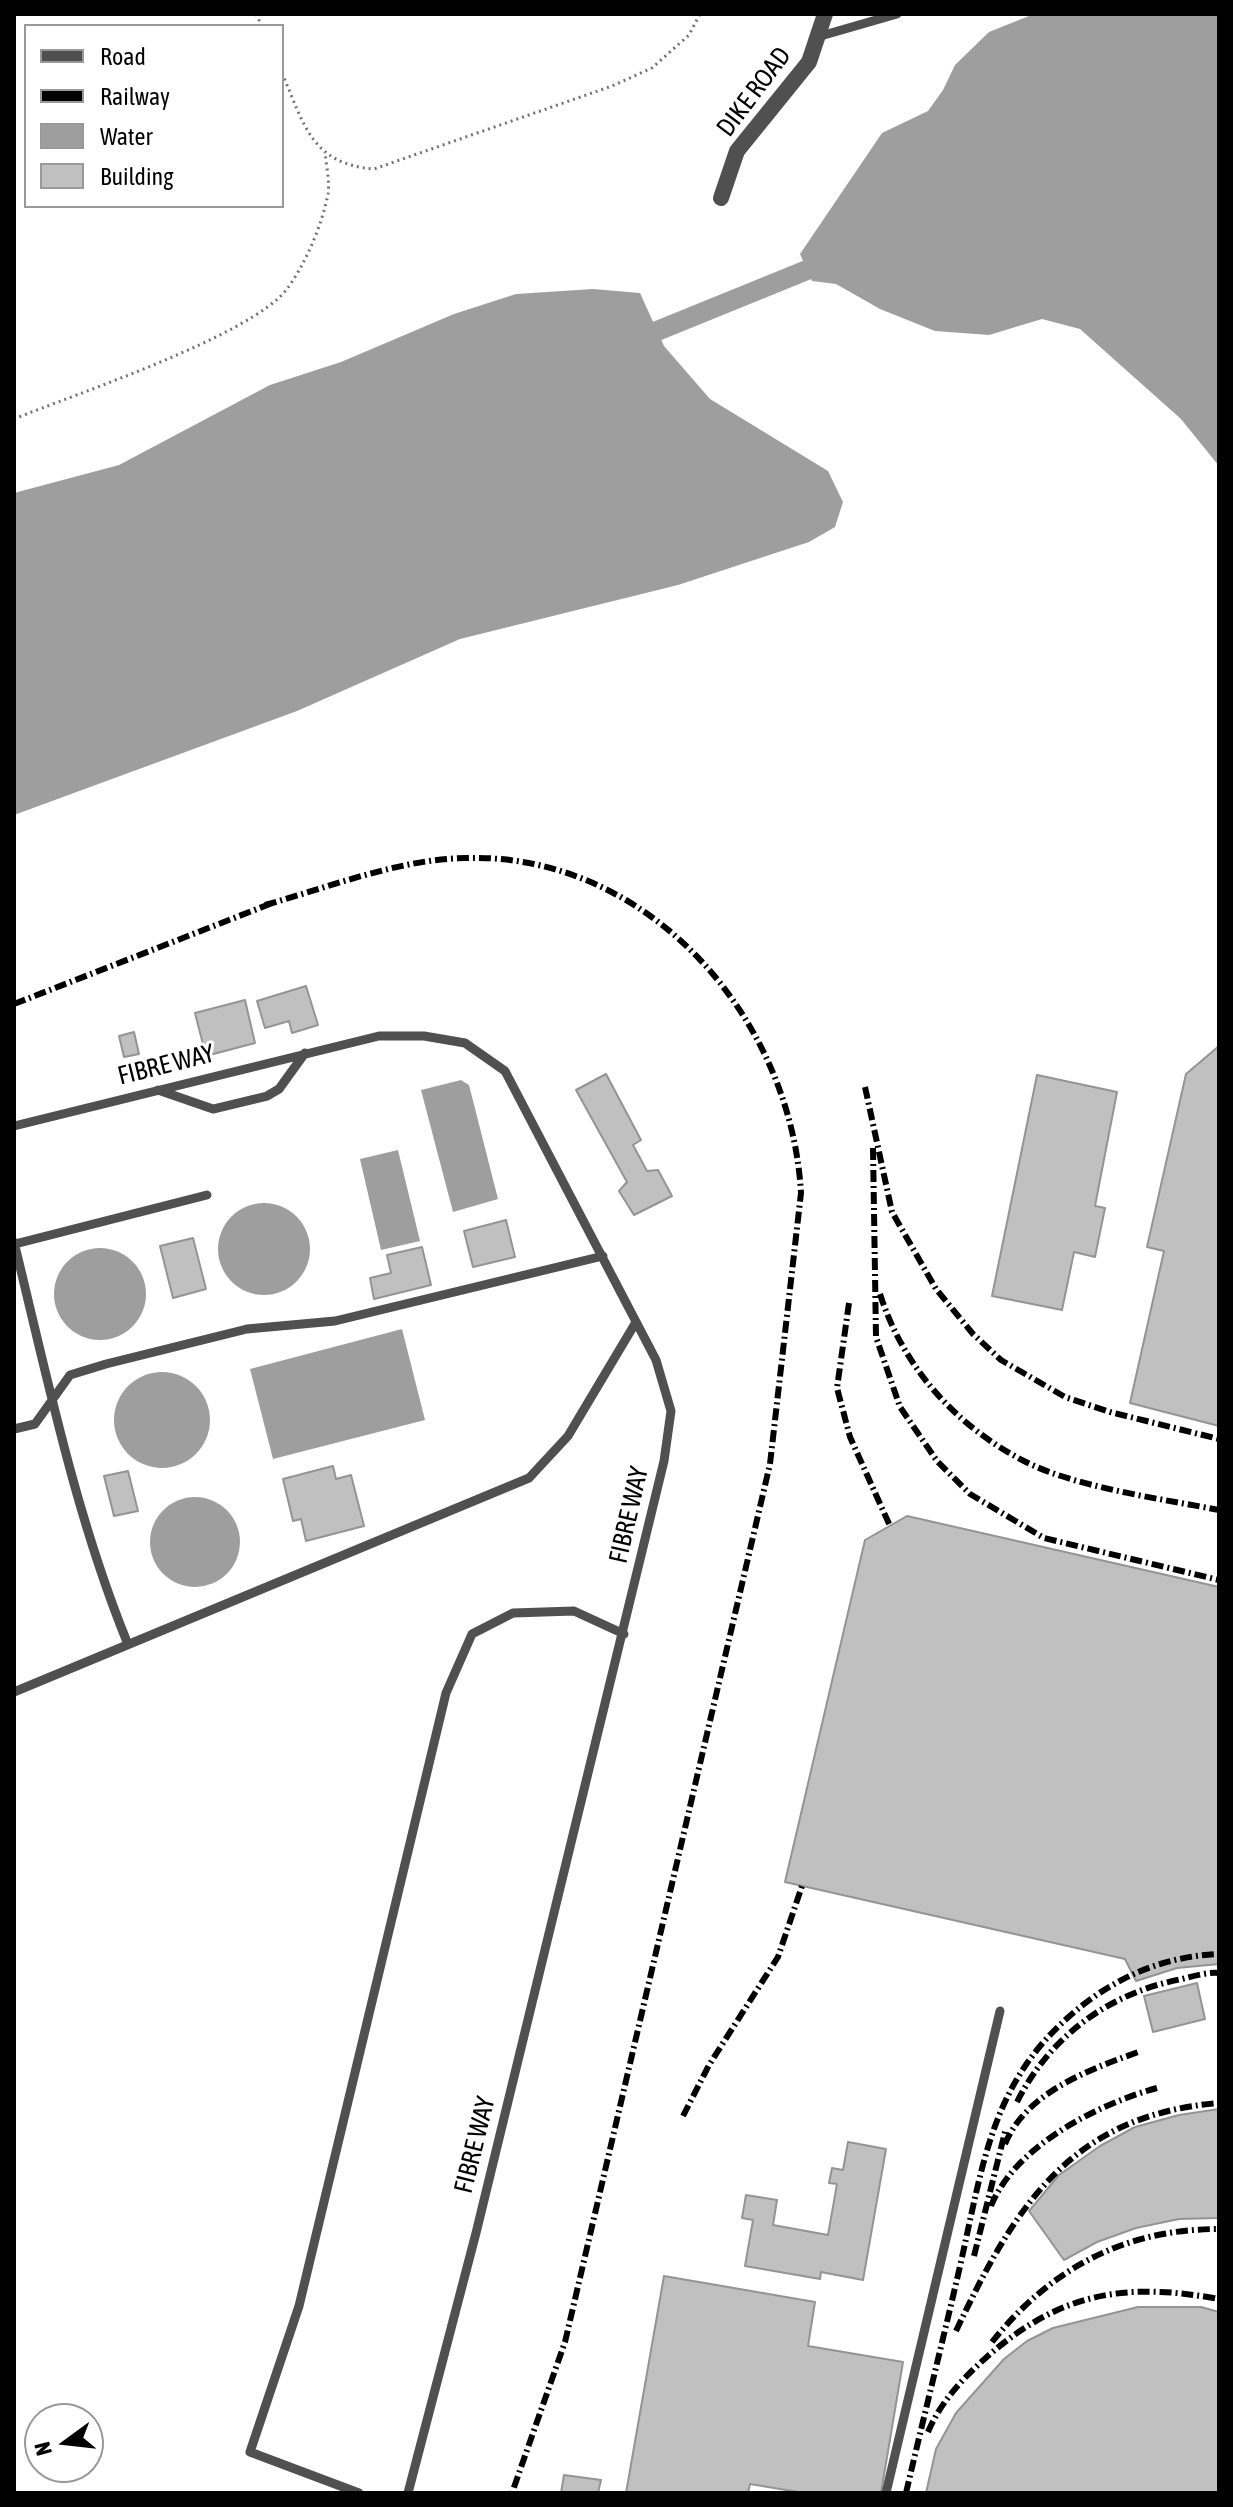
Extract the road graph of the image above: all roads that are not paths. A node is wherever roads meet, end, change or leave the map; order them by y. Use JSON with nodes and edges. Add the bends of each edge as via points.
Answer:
{"nodes":[{"id":1,"x":825,"y":14,"type":"edge"},
{"id":2,"x":897,"y":14,"type":"edge"},
{"id":3,"x":817,"y":37,"type":"junction"},
{"id":4,"x":721,"y":198,"type":"dead end"},
{"id":5,"x":305,"y":1053,"type":"junction"},
{"id":6,"x":158,"y":1090,"type":"junction"},
{"id":7,"x":14,"y":1126,"type":"edge"},
{"id":8,"x":207,"y":1195,"type":"dead end"},
{"id":9,"x":14,"y":1243,"type":"edge"},
{"id":10,"x":603,"y":1256,"type":"junction"},
{"id":11,"x":636,"y":1322,"type":"junction"},
{"id":12,"x":53,"y":1399,"type":"junction"},
{"id":13,"x":14,"y":1429,"type":"edge"},
{"id":14,"x":624,"y":1634,"type":"junction"},
{"id":15,"x":127,"y":1642,"type":"junction"},
{"id":16,"x":14,"y":1692,"type":"edge"},
{"id":17,"x":1000,"y":2011,"type":"dead end"},
{"id":18,"x":359,"y":2493,"type":"edge"},
{"id":19,"x":408,"y":2493,"type":"edge"},
{"id":20,"x":886,"y":2493,"type":"edge"}],
"edges":[{"from":1,"to":3,"type":"street","name":"DIKE ROAD"},
{"from":2,"to":3,"type":"lane"},
{"from":3,"to":4,"type":"street","name":"DIKE ROAD","via":[[809,62],[737,151]]},
{"from":5,"to":6,"type":"lane","name":"FIBRE WAY"},
{"from":5,"to":6,"type":"lane","via":[[279,1089],[267,1096],[213,1109]]},
{"from":5,"to":10,"type":"lane","name":"FIBRE WAY","via":[[379,1036],[465,1043],[505,1071]]},
{"from":6,"to":7,"type":"lane","name":"FIBRE WAY"},
{"from":8,"to":9,"type":"lane"},
{"from":9,"to":12,"type":"lane"},
{"from":10,"to":11,"type":"lane","name":"FIBRE WAY"},
{"from":10,"to":12,"type":"lane","via":[[335,1321],[247,1329],[106,1364],[70,1375]]},
{"from":11,"to":14,"type":"lane","name":"FIBRE WAY","via":[[656,1360],[671,1411]]},
{"from":11,"to":15,"type":"lane","via":[[568,1436],[529,1478]]},
{"from":12,"to":13,"type":"lane","via":[[35,1424]]},
{"from":12,"to":15,"type":"lane","via":[[106,1590]]},
{"from":14,"to":18,"type":"lane","via":[[574,1611],[513,1613],[472,1634],[446,1693],[299,2306],[250,2452]]},
{"from":14,"to":19,"type":"lane","name":"FIBRE WAY"},
{"from":15,"to":16,"type":"lane"},
{"from":17,"to":20,"type":"lane"}]}
